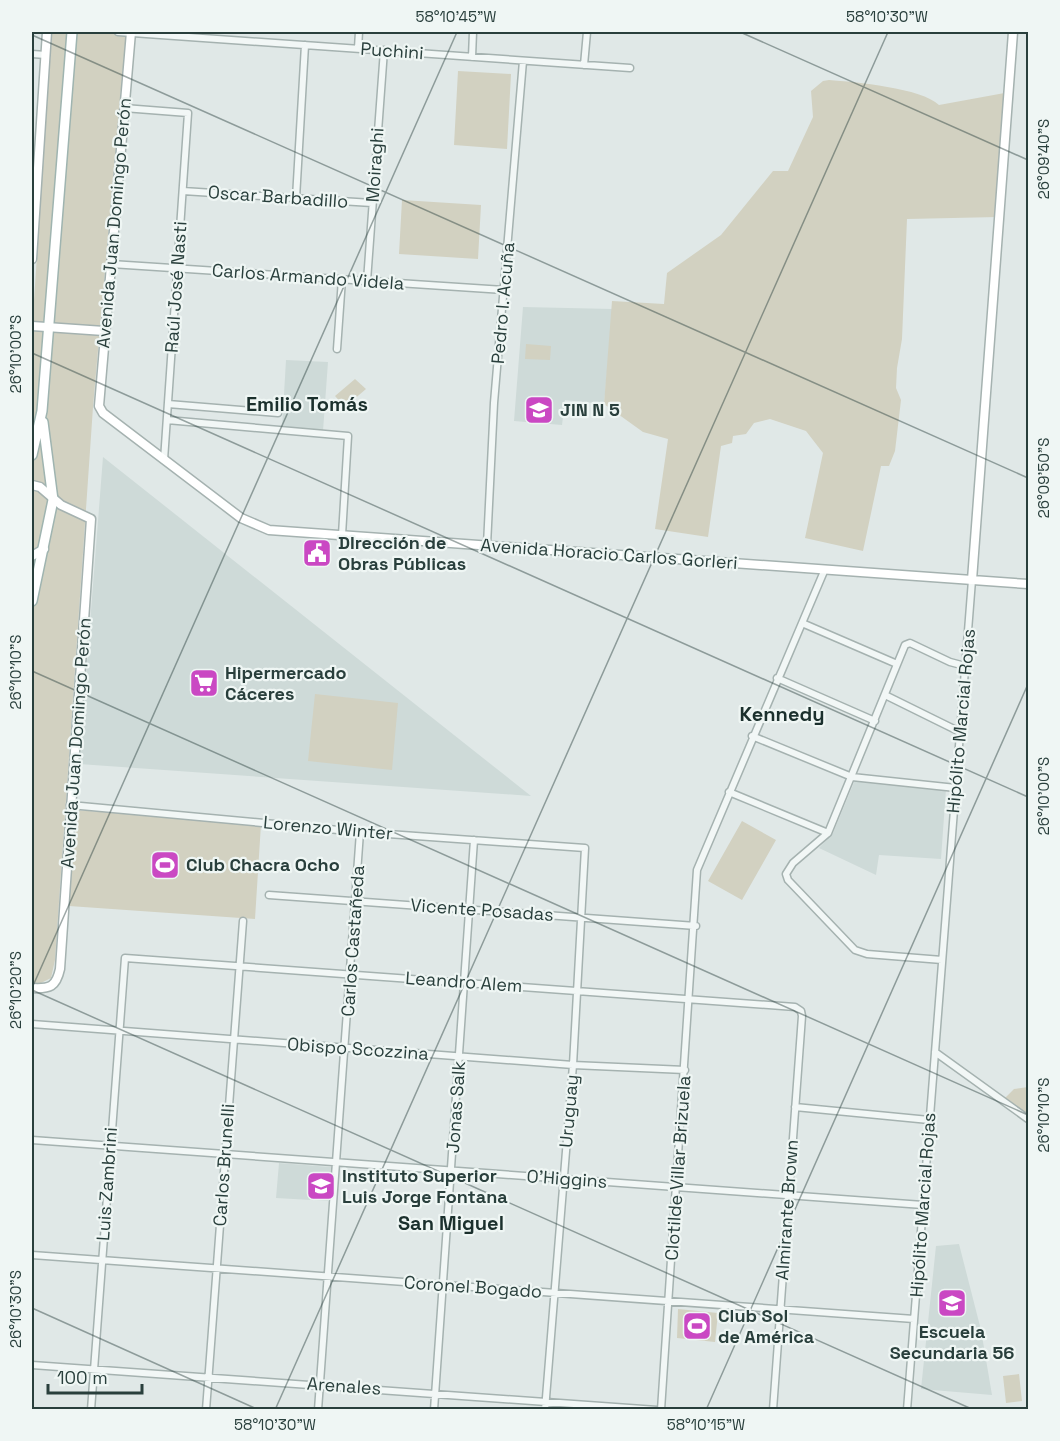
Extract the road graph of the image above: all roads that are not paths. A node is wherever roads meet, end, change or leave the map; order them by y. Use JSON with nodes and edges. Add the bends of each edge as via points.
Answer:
{"nodes":[{"id":1,"x":47,"y":32,"type":"edge"},
{"id":2,"x":72,"y":32,"type":"edge"},
{"id":3,"x":118,"y":32,"type":"edge"},
{"id":4,"x":131,"y":32,"type":"edge"},
{"id":5,"x":246,"y":32,"type":"edge"},
{"id":6,"x":359,"y":32,"type":"edge"},
{"id":7,"x":473,"y":32,"type":"edge"},
{"id":8,"x":587,"y":32,"type":"edge"},
{"id":9,"x":1013,"y":32,"type":"edge"},
{"id":10,"x":246,"y":41,"type":"junction"},
{"id":11,"x":305,"y":45,"type":"junction"},
{"id":12,"x":358,"y":48,"type":"junction"},
{"id":13,"x":384,"y":50,"type":"junction"},
{"id":14,"x":32,"y":54,"type":"edge"},
{"id":15,"x":46,"y":55,"type":"junction"},
{"id":16,"x":471,"y":57,"type":"junction"},
{"id":17,"x":523,"y":61,"type":"junction"},
{"id":18,"x":584,"y":65,"type":"junction"},
{"id":19,"x":630,"y":68,"type":"dead end"},
{"id":20,"x":124,"y":108,"type":"junction"},
{"id":21,"x":35,"y":165,"type":"edge"},
{"id":22,"x":183,"y":191,"type":"junction"},
{"id":23,"x":296,"y":198,"type":"junction"},
{"id":24,"x":372,"y":203,"type":"junction"},
{"id":25,"x":33,"y":224,"type":"edge"},
{"id":26,"x":32,"y":259,"type":"edge"},
{"id":27,"x":111,"y":264,"type":"junction"},
{"id":28,"x":178,"y":268,"type":"junction"},
{"id":29,"x":342,"y":279,"type":"junction"},
{"id":30,"x":367,"y":281,"type":"junction"},
{"id":31,"x":504,"y":290,"type":"junction"},
{"id":32,"x":32,"y":326,"type":"edge"},
{"id":33,"x":49,"y":328,"type":"junction"},
{"id":34,"x":105,"y":331,"type":"junction"},
{"id":35,"x":337,"y":349,"type":"dead end"},
{"id":36,"x":168,"y":404,"type":"junction"},
{"id":37,"x":42,"y":411,"type":"junction"},
{"id":38,"x":103,"y":413,"type":"joint"},
{"id":39,"x":278,"y":414,"type":"dead end"},
{"id":40,"x":167,"y":420,"type":"junction"},
{"id":41,"x":32,"y":455,"type":"edge"},
{"id":42,"x":164,"y":461,"type":"junction"},
{"id":43,"x":32,"y":485,"type":"edge"},
{"id":44,"x":53,"y":500,"type":"junction"},
{"id":45,"x":342,"y":535,"type":"junction"},
{"id":46,"x":487,"y":545,"type":"junction"},
{"id":47,"x":44,"y":549,"type":"junction"},
{"id":48,"x":32,"y":556,"type":"edge"},
{"id":49,"x":825,"y":569,"type":"junction"},
{"id":50,"x":972,"y":580,"type":"junction"},
{"id":51,"x":1029,"y":584,"type":"edge"},
{"id":52,"x":32,"y":601,"type":"edge"},
{"id":53,"x":802,"y":622,"type":"junction"},
{"id":54,"x":897,"y":664,"type":"junction"},
{"id":55,"x":965,"y":666,"type":"junction"},
{"id":56,"x":777,"y":678,"type":"junction"},
{"id":57,"x":885,"y":695,"type":"junction"},
{"id":58,"x":874,"y":721,"type":"junction"},
{"id":59,"x":960,"y":732,"type":"junction"},
{"id":60,"x":752,"y":736,"type":"junction"},
{"id":61,"x":852,"y":777,"type":"junction"},
{"id":62,"x":956,"y":788,"type":"junction"},
{"id":63,"x":729,"y":792,"type":"junction"},
{"id":64,"x":70,"y":805,"type":"junction"},
{"id":65,"x":360,"y":832,"type":"junction"},
{"id":66,"x":828,"y":833,"type":"junction"},
{"id":67,"x":474,"y":840,"type":"junction"},
{"id":68,"x":585,"y":848,"type":"joint"},
{"id":69,"x":269,"y":895,"type":"dead end"},
{"id":70,"x":356,"y":901,"type":"junction"},
{"id":71,"x":469,"y":909,"type":"junction"},
{"id":72,"x":582,"y":918,"type":"junction"},
{"id":73,"x":243,"y":921,"type":"dead end"},
{"id":74,"x":696,"y":926,"type":"junction"},
{"id":75,"x":125,"y":958,"type":"joint"},
{"id":76,"x":942,"y":960,"type":"junction"},
{"id":77,"x":239,"y":967,"type":"junction"},
{"id":78,"x":351,"y":973,"type":"junction"},
{"id":79,"x":464,"y":982,"type":"junction"},
{"id":80,"x":32,"y":988,"type":"edge"},
{"id":81,"x":577,"y":990,"type":"junction"},
{"id":82,"x":690,"y":999,"type":"junction"},
{"id":83,"x":801,"y":1011,"type":"joint"},
{"id":84,"x":32,"y":1024,"type":"edge"},
{"id":85,"x":118,"y":1031,"type":"junction"},
{"id":86,"x":233,"y":1039,"type":"junction"},
{"id":87,"x":346,"y":1048,"type":"junction"},
{"id":88,"x":935,"y":1052,"type":"junction"},
{"id":89,"x":459,"y":1057,"type":"junction"},
{"id":90,"x":573,"y":1065,"type":"junction"},
{"id":91,"x":685,"y":1070,"type":"junction"},
{"id":92,"x":795,"y":1107,"type":"junction"},
{"id":93,"x":1029,"y":1119,"type":"edge"},
{"id":94,"x":929,"y":1120,"type":"junction"},
{"id":95,"x":32,"y":1140,"type":"edge"},
{"id":96,"x":110,"y":1145,"type":"junction"},
{"id":97,"x":225,"y":1154,"type":"junction"},
{"id":98,"x":337,"y":1162,"type":"junction"},
{"id":99,"x":451,"y":1170,"type":"junction"},
{"id":100,"x":564,"y":1178,"type":"junction"},
{"id":101,"x":677,"y":1187,"type":"junction"},
{"id":102,"x":788,"y":1195,"type":"junction"},
{"id":103,"x":923,"y":1205,"type":"junction"},
{"id":104,"x":32,"y":1255,"type":"edge"},
{"id":105,"x":102,"y":1260,"type":"junction"},
{"id":106,"x":216,"y":1268,"type":"junction"},
{"id":107,"x":328,"y":1276,"type":"junction"},
{"id":108,"x":442,"y":1284,"type":"junction"},
{"id":109,"x":555,"y":1293,"type":"junction"},
{"id":110,"x":669,"y":1300,"type":"junction"},
{"id":111,"x":780,"y":1308,"type":"junction"},
{"id":112,"x":914,"y":1319,"type":"junction"},
{"id":113,"x":32,"y":1365,"type":"edge"},
{"id":114,"x":94,"y":1368,"type":"junction"},
{"id":115,"x":208,"y":1376,"type":"junction"},
{"id":116,"x":320,"y":1385,"type":"junction"},
{"id":117,"x":436,"y":1393,"type":"junction"},
{"id":118,"x":546,"y":1401,"type":"junction"},
{"id":119,"x":91,"y":1410,"type":"edge"},
{"id":120,"x":206,"y":1410,"type":"edge"},
{"id":121,"x":318,"y":1410,"type":"edge"},
{"id":122,"x":434,"y":1410,"type":"edge"},
{"id":123,"x":545,"y":1410,"type":"edge"},
{"id":124,"x":659,"y":1410,"type":"edge"},
{"id":125,"x":773,"y":1410,"type":"edge"},
{"id":126,"x":907,"y":1410,"type":"edge"}],
"edges":[{"from":1,"to":15,"type":"main road"},
{"from":2,"to":33,"type":"main road"},
{"from":3,"to":4,"type":"street","name":"Puchini"},
{"from":4,"to":10,"type":"street","name":"Puchini"},
{"from":4,"to":20,"type":"main road","name":"Avenida Juan Domingo Perón"},
{"from":5,"to":10,"type":"street"},
{"from":6,"to":12,"type":"street"},
{"from":7,"to":16,"type":"street"},
{"from":8,"to":18,"type":"street"},
{"from":9,"to":50,"type":"main road","name":"Hipólito Marcial Rojas"},
{"from":10,"to":11,"type":"street","name":"Puchini"},
{"from":11,"to":12,"type":"street","name":"Puchini"},
{"from":11,"to":23,"type":"street"},
{"from":12,"to":13,"type":"street","name":"Puchini"},
{"from":13,"to":16,"type":"street","name":"Puchini"},
{"from":13,"to":24,"type":"street","name":"Moiraghi"},
{"from":14,"to":15,"type":"street"},
{"from":15,"to":21,"type":"main road"},
{"from":16,"to":17,"type":"street","name":"Puchini"},
{"from":17,"to":18,"type":"street","name":"Puchini"},
{"from":17,"to":31,"type":"street","name":"Pedro I. Acuña"},
{"from":18,"to":19,"type":"street","name":"Puchini"},
{"from":20,"to":22,"type":"street","name":"Raúl José Nasti","via":[[188,113]]},
{"from":20,"to":27,"type":"main road","name":"Avenida Juan Domingo Perón"},
{"from":21,"to":25,"type":"main road"},
{"from":22,"to":23,"type":"street","name":"Oscar Barbadillo"},
{"from":22,"to":28,"type":"street","name":"Raúl José Nasti"},
{"from":23,"to":24,"type":"street","name":"Oscar Barbadillo"},
{"from":24,"to":30,"type":"street","name":"Moiraghi"},
{"from":25,"to":26,"type":"main road"},
{"from":27,"to":28,"type":"street","name":"Carlos Armando Videla"},
{"from":27,"to":34,"type":"main road","name":"Avenida Juan Domingo Perón"},
{"from":28,"to":29,"type":"street","name":"Carlos Armando Videla"},
{"from":28,"to":36,"type":"street","name":"Raúl José Nasti"},
{"from":29,"to":30,"type":"street","name":"Carlos Armando Videla"},
{"from":29,"to":35,"type":"street"},
{"from":30,"to":31,"type":"street","name":"Carlos Armando Videla"},
{"from":31,"to":46,"type":"street","name":"Pedro I. Acuña"},
{"from":32,"to":33,"type":"main road"},
{"from":33,"to":34,"type":"main road"},
{"from":33,"to":37,"type":"main road"},
{"from":34,"to":38,"type":"main road","name":"Avenida Juan Domingo Perón","via":[[98,396]]},
{"from":36,"to":39,"type":"street"},
{"from":36,"to":40,"type":"street","name":"Raúl José Nasti"},
{"from":37,"to":41,"type":"main road"},
{"from":37,"to":44,"type":"main road"},
{"from":38,"to":42,"type":"main road","name":"Avenida Horacio Carlos Gorleri"},
{"from":40,"to":42,"type":"street","name":"Raúl José Nasti"},
{"from":40,"to":45,"type":"street","via":[[348,436]]},
{"from":42,"to":45,"type":"main road","name":"Avenida Horacio Carlos Gorleri","via":[[254,525],[268,530]]},
{"from":43,"to":44,"type":"main road","via":[[40,487]]},
{"from":44,"to":47,"type":"main road"},
{"from":44,"to":64,"type":"main road","name":"Avenida Juan Domingo Perón","via":[[91,519]]},
{"from":45,"to":46,"type":"main road","name":"Avenida Horacio Carlos Gorleri"},
{"from":46,"to":49,"type":"main road","name":"Avenida Horacio Carlos Gorleri"},
{"from":47,"to":48,"type":"main road"},
{"from":47,"to":52,"type":"main road"},
{"from":49,"to":50,"type":"main road","name":"Avenida Horacio Carlos Gorleri"},
{"from":49,"to":53,"type":"street","name":"Clotilde Villar Brizuela"},
{"from":50,"to":51,"type":"main road","name":"Avenida Horacio Carlos Gorleri"},
{"from":50,"to":55,"type":"street","name":"Hipólito Marcial Rojas"},
{"from":53,"to":54,"type":"street"},
{"from":53,"to":56,"type":"street","name":"Clotilde Villar Brizuela"},
{"from":54,"to":55,"type":"street","via":[[907,642]]},
{"from":54,"to":57,"type":"street"},
{"from":55,"to":59,"type":"street","name":"Hipólito Marcial Rojas"},
{"from":56,"to":58,"type":"street"},
{"from":56,"to":60,"type":"street","name":"Clotilde Villar Brizuela"},
{"from":57,"to":58,"type":"street"},
{"from":57,"to":59,"type":"street"},
{"from":58,"to":61,"type":"street"},
{"from":59,"to":62,"type":"street","name":"Hipólito Marcial Rojas"},
{"from":60,"to":61,"type":"street"},
{"from":60,"to":63,"type":"street","name":"Clotilde Villar Brizuela"},
{"from":61,"to":62,"type":"street"},
{"from":61,"to":66,"type":"street"},
{"from":62,"to":76,"type":"street","name":"Hipólito Marcial Rojas"},
{"from":63,"to":66,"type":"street"},
{"from":63,"to":74,"type":"street","name":"Clotilde Villar Brizuela","via":[[697,870]]},
{"from":64,"to":65,"type":"street","name":"Lorenzo Winter"},
{"from":64,"to":80,"type":"main road","name":"Avenida Juan Domingo Perón","via":[[57,983],[44,989]]},
{"from":65,"to":67,"type":"street","name":"Lorenzo Winter"},
{"from":65,"to":70,"type":"street","name":"Carlos Castañeda"},
{"from":66,"to":76,"type":"street","via":[[793,863],[786,874],[788,880],[855,950]]},
{"from":67,"to":68,"type":"street","name":"Lorenzo Winter"},
{"from":67,"to":71,"type":"street","name":"Jonas Salk"},
{"from":68,"to":72,"type":"street","name":"Uruguay"},
{"from":69,"to":70,"type":"street","name":"Vicente Posadas"},
{"from":70,"to":71,"type":"street","name":"Vicente Posadas"},
{"from":70,"to":78,"type":"street","name":"Carlos Castañeda"},
{"from":71,"to":72,"type":"street","name":"Vicente Posadas"},
{"from":71,"to":79,"type":"street","name":"Jonas Salk"},
{"from":72,"to":74,"type":"street","name":"Vicente Posadas"},
{"from":72,"to":81,"type":"street","name":"Uruguay"},
{"from":73,"to":77,"type":"street","name":"Carlos Brunelli"},
{"from":74,"to":82,"type":"street","name":"Clotilde Villar Brizuela"},
{"from":75,"to":77,"type":"street","name":"Leandro Alem"},
{"from":75,"to":85,"type":"street","name":"Luis Zambrini"},
{"from":76,"to":88,"type":"street","name":"Hipólito Marcial Rojas"},
{"from":77,"to":78,"type":"street","name":"Leandro Alem"},
{"from":77,"to":86,"type":"street","name":"Carlos Brunelli"},
{"from":78,"to":79,"type":"street","name":"Leandro Alem"},
{"from":78,"to":87,"type":"street","name":"Carlos Castañeda"},
{"from":79,"to":81,"type":"street","name":"Leandro Alem"},
{"from":79,"to":89,"type":"street","name":"Jonas Salk"},
{"from":81,"to":82,"type":"street","name":"Leandro Alem"},
{"from":81,"to":90,"type":"street","name":"Uruguay"},
{"from":82,"to":83,"type":"street","name":"Leandro Alem","via":[[795,1007]]},
{"from":82,"to":91,"type":"street","name":"Clotilde Villar Brizuela"},
{"from":83,"to":92,"type":"street","name":"Almirante Brown"},
{"from":84,"to":85,"type":"street","name":"Obispo Scozzina"},
{"from":85,"to":86,"type":"street","name":"Obispo Scozzina"},
{"from":85,"to":96,"type":"street","name":"Luis Zambrini"},
{"from":86,"to":87,"type":"street","name":"Obispo Scozzina"},
{"from":86,"to":97,"type":"street","name":"Carlos Brunelli"},
{"from":87,"to":89,"type":"street","name":"Obispo Scozzina"},
{"from":87,"to":98,"type":"street","name":"Carlos Castañeda"},
{"from":88,"to":93,"type":"street"},
{"from":88,"to":94,"type":"street","name":"Hipólito Marcial Rojas"},
{"from":89,"to":90,"type":"street","name":"Obispo Scozzina"},
{"from":89,"to":99,"type":"street","name":"Jonas Salk"},
{"from":90,"to":91,"type":"street","name":"Obispo Scozzina"},
{"from":90,"to":100,"type":"street","name":"Uruguay"},
{"from":91,"to":101,"type":"street","name":"Clotilde Villar Brizuela"},
{"from":92,"to":94,"type":"street"},
{"from":92,"to":102,"type":"street","name":"Almirante Brown"},
{"from":94,"to":103,"type":"street","name":"Hipólito Marcial Rojas"},
{"from":95,"to":96,"type":"street","name":"O'Higgins"},
{"from":96,"to":97,"type":"street","name":"O'Higgins"},
{"from":96,"to":105,"type":"street","name":"Luis Zambrini"},
{"from":97,"to":98,"type":"street","name":"O'Higgins"},
{"from":97,"to":106,"type":"street","name":"Carlos Brunelli"},
{"from":98,"to":99,"type":"street","name":"O'Higgins"},
{"from":98,"to":107,"type":"street","name":"Carlos Castañeda"},
{"from":99,"to":100,"type":"street","name":"O'Higgins"},
{"from":99,"to":108,"type":"street","name":"Jonas Salk"},
{"from":100,"to":101,"type":"street","name":"O'Higgins"},
{"from":100,"to":109,"type":"street","name":"Uruguay"},
{"from":101,"to":102,"type":"street","name":"O'Higgins"},
{"from":101,"to":110,"type":"street","name":"Clotilde Villar Brizuela"},
{"from":102,"to":103,"type":"street","name":"O'Higgins"},
{"from":102,"to":111,"type":"street","name":"Almirante Brown"},
{"from":103,"to":112,"type":"street","name":"Hipólito Marcial Rojas"},
{"from":104,"to":105,"type":"street","name":"Coronel Bogado"},
{"from":105,"to":106,"type":"street","name":"Coronel Bogado"},
{"from":105,"to":114,"type":"street","name":"Luis Zambrini"},
{"from":106,"to":107,"type":"street","name":"Coronel Bogado"},
{"from":106,"to":115,"type":"street","name":"Carlos Brunelli"},
{"from":107,"to":108,"type":"street","name":"Coronel Bogado"},
{"from":107,"to":116,"type":"street","name":"Carlos Castañeda"},
{"from":108,"to":109,"type":"street","name":"Coronel Bogado"},
{"from":108,"to":117,"type":"street","name":"Jonas Salk"},
{"from":109,"to":110,"type":"street","name":"Coronel Bogado"},
{"from":109,"to":118,"type":"street","name":"Uruguay"},
{"from":110,"to":111,"type":"street","name":"Coronel Bogado"},
{"from":110,"to":124,"type":"street","name":"Clotilde Villar Brizuela"},
{"from":111,"to":112,"type":"street","name":"Coronel Bogado"},
{"from":111,"to":125,"type":"street","name":"Almirante Brown"},
{"from":112,"to":126,"type":"street","name":"Hipólito Marcial Rojas"},
{"from":113,"to":114,"type":"street","name":"Arenales"},
{"from":114,"to":115,"type":"street","name":"Arenales"},
{"from":114,"to":119,"type":"street","name":"Luis Zambrini"},
{"from":115,"to":116,"type":"street","name":"Arenales"},
{"from":115,"to":120,"type":"street","name":"Carlos Brunelli"},
{"from":116,"to":117,"type":"street","name":"Arenales"},
{"from":116,"to":121,"type":"street","name":"Carlos Castañeda"},
{"from":117,"to":118,"type":"street","name":"Arenales"},
{"from":117,"to":122,"type":"street","name":"Jonas Salk"},
{"from":118,"to":123,"type":"street","name":"Uruguay"},
{"from":118,"to":124,"type":"street","name":"Arenales"}]}
